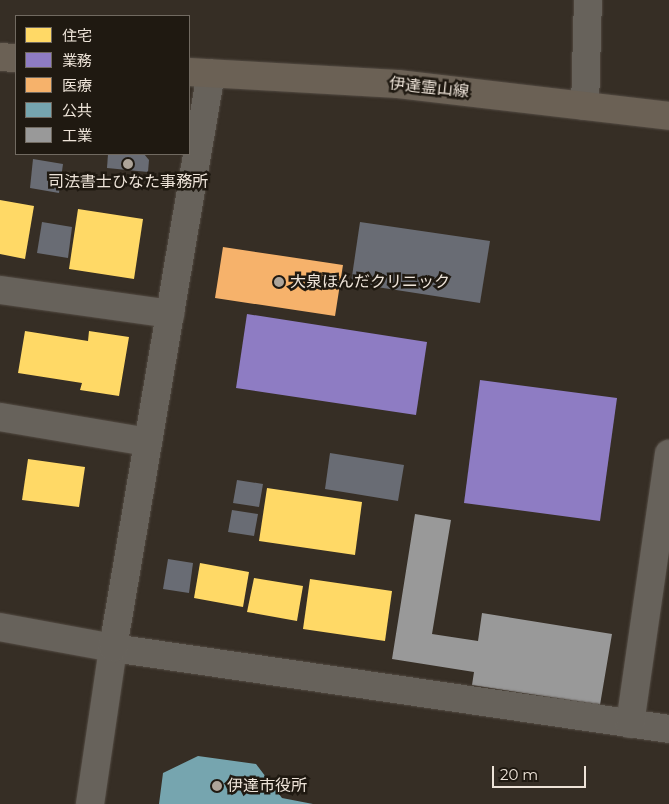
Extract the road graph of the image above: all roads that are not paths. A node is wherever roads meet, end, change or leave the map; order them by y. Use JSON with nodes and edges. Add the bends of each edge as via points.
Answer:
{"nodes":[{"id":1,"x":588,"y":0,"type":"edge"},
{"id":2,"x":0,"y":57,"type":"edge"},
{"id":3,"x":15,"y":58,"type":"edge"},
{"id":4,"x":200,"y":72,"type":"edge"},
{"id":5,"x":584,"y":106,"type":"junction"},
{"id":6,"x":669,"y":116,"type":"edge"},
{"id":7,"x":190,"y":153,"type":"edge"},
{"id":8,"x":190,"y":155,"type":"edge"},
{"id":9,"x":0,"y":290,"type":"edge"},
{"id":10,"x":170,"y":314,"type":"junction"},
{"id":11,"x":0,"y":418,"type":"edge"},
{"id":12,"x":148,"y":442,"type":"junction"},
{"id":13,"x":669,"y":454,"type":"edge"},
{"id":14,"x":0,"y":627,"type":"edge"},
{"id":15,"x":113,"y":648,"type":"junction"},
{"id":16,"x":630,"y":724,"type":"junction"},
{"id":17,"x":669,"y":729,"type":"edge"},
{"id":18,"x":90,"y":804,"type":"edge"}],
"edges":[{"from":1,"to":5,"type":"street"},
{"from":2,"to":3,"type":"main road"},
{"from":4,"to":5,"type":"main road","name":"伊達霊山線","via":[[398,84]]},
{"from":4,"to":7,"type":"street"},
{"from":5,"to":6,"type":"main road","name":"伊達霊山線"},
{"from":8,"to":10,"type":"street"},
{"from":9,"to":10,"type":"street"},
{"from":10,"to":12,"type":"street"},
{"from":11,"to":12,"type":"street"},
{"from":12,"to":15,"type":"street"},
{"from":13,"to":16,"type":"street"},
{"from":14,"to":15,"type":"street"},
{"from":15,"to":16,"type":"street"},
{"from":15,"to":18,"type":"street"},
{"from":16,"to":17,"type":"street"}]}
